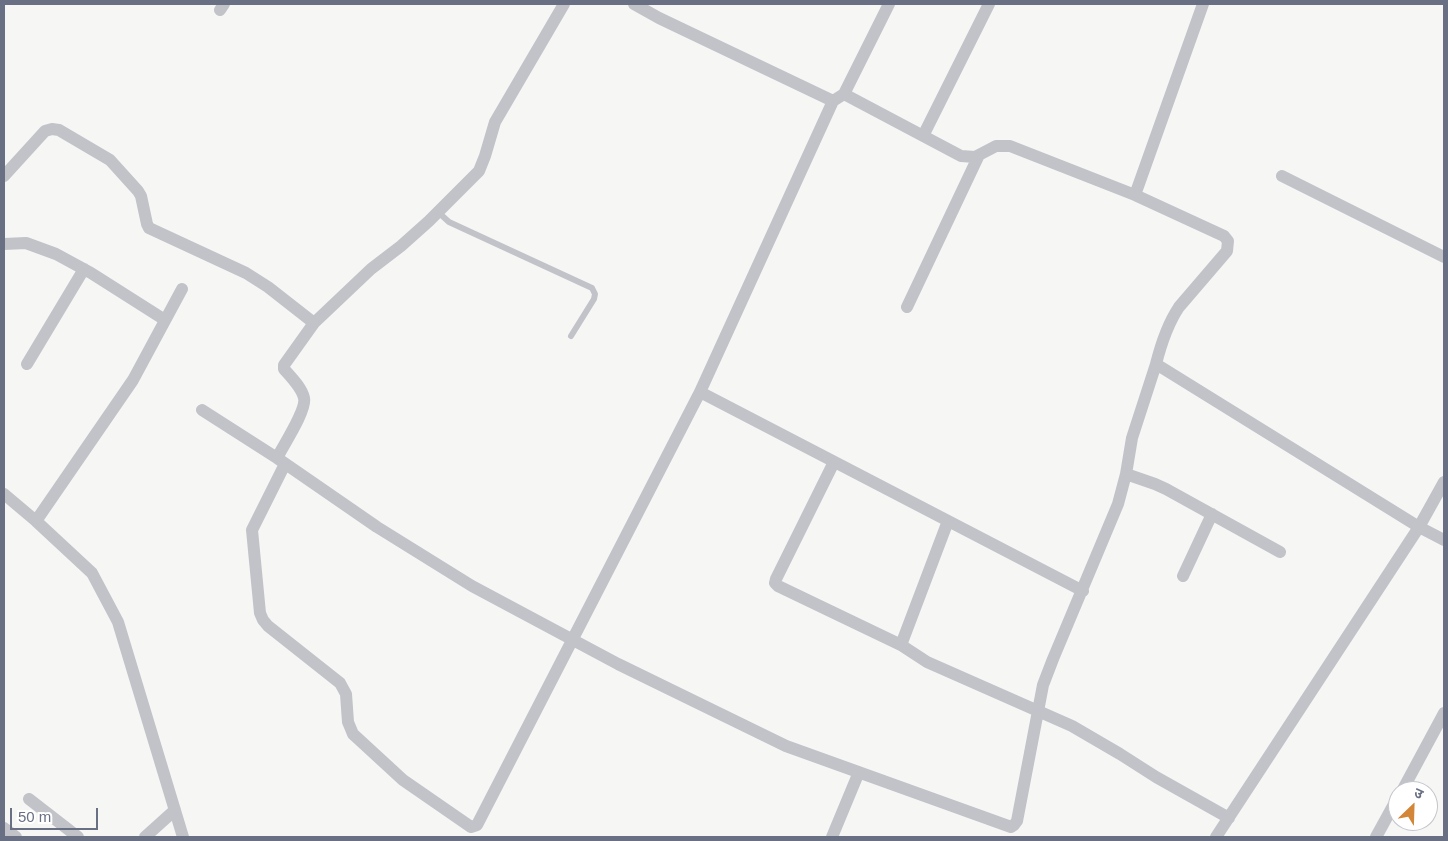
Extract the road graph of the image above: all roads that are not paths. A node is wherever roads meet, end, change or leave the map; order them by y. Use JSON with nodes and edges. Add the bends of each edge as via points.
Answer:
{"nodes":[{"id":1,"x":564,"y":4,"type":"edge"},
{"id":2,"x":634,"y":4,"type":"edge"},
{"id":3,"x":889,"y":4,"type":"edge"},
{"id":4,"x":989,"y":4,"type":"edge"},
{"id":5,"x":1202,"y":4,"type":"edge"},
{"id":6,"x":839,"y":98,"type":"junction"},
{"id":7,"x":923,"y":136,"type":"junction"},
{"id":8,"x":979,"y":155,"type":"junction"},
{"id":9,"x":4,"y":176,"type":"edge"},
{"id":10,"x":1282,"y":176,"type":"dead end"},
{"id":11,"x":1135,"y":195,"type":"junction"},
{"id":12,"x":438,"y":212,"type":"junction"},
{"id":13,"x":4,"y":244,"type":"edge"},
{"id":14,"x":1444,"y":257,"type":"edge"},
{"id":15,"x":84,"y":269,"type":"junction"},
{"id":16,"x":182,"y":289,"type":"dead end"},
{"id":17,"x":908,"y":307,"type":"dead end"},
{"id":18,"x":164,"y":320,"type":"junction"},
{"id":19,"x":314,"y":324,"type":"junction"},
{"id":20,"x":571,"y":336,"type":"dead end"},
{"id":21,"x":27,"y":364,"type":"dead end"},
{"id":22,"x":1156,"y":364,"type":"junction"},
{"id":23,"x":700,"y":392,"type":"junction"},
{"id":24,"x":202,"y":410,"type":"dead end"},
{"id":25,"x":281,"y":461,"type":"junction"},
{"id":26,"x":834,"y":462,"type":"junction"},
{"id":27,"x":1126,"y":474,"type":"junction"},
{"id":28,"x":1444,"y":482,"type":"edge"},
{"id":29,"x":4,"y":494,"type":"edge"},
{"id":30,"x":1212,"y":514,"type":"junction"},
{"id":31,"x":36,"y":521,"type":"junction"},
{"id":32,"x":948,"y":521,"type":"junction"},
{"id":33,"x":1418,"y":527,"type":"junction"},
{"id":34,"x":1444,"y":540,"type":"edge"},
{"id":35,"x":1280,"y":552,"type":"dead end"},
{"id":36,"x":1183,"y":576,"type":"dead end"},
{"id":37,"x":1083,"y":592,"type":"junction"},
{"id":38,"x":573,"y":639,"type":"junction"},
{"id":39,"x":901,"y":645,"type":"junction"},
{"id":40,"x":1038,"y":712,"type":"junction"},
{"id":41,"x":1444,"y":713,"type":"edge"},
{"id":42,"x":859,"y":772,"type":"junction"},
{"id":43,"x":1407,"y":781,"type":"edge"},
{"id":44,"x":29,"y":799,"type":"dead end"},
{"id":45,"x":175,"y":810,"type":"junction"},
{"id":46,"x":1388,"y":816,"type":"edge"},
{"id":47,"x":1229,"y":818,"type":"junction"},
{"id":48,"x":4,"y":828,"type":"edge"},
{"id":49,"x":468,"y":832,"type":"edge"},
{"id":50,"x":16,"y":837,"type":"edge"},
{"id":51,"x":78,"y":837,"type":"edge"},
{"id":52,"x":145,"y":837,"type":"edge"},
{"id":53,"x":182,"y":837,"type":"edge"},
{"id":54,"x":832,"y":837,"type":"edge"},
{"id":55,"x":1216,"y":837,"type":"edge"},
{"id":56,"x":1376,"y":837,"type":"edge"}],
"edges":[{"from":1,"to":12,"type":"street","via":[[495,122],[479,171]]},
{"from":2,"to":6,"type":"street"},
{"from":3,"to":6,"type":"street"},
{"from":4,"to":7,"type":"street"},
{"from":5,"to":11,"type":"street"},
{"from":6,"to":7,"type":"street"},
{"from":6,"to":23,"type":"street"},
{"from":7,"to":8,"type":"street","via":[[960,156]]},
{"from":8,"to":11,"type":"street","via":[[996,146],[1010,146]]},
{"from":8,"to":17,"type":"street"},
{"from":9,"to":19,"type":"street","via":[[45,131],[59,130],[110,160],[141,196],[150,228],[246,273]]},
{"from":10,"to":14,"type":"street"},
{"from":11,"to":22,"type":"street","via":[[1224,236],[1228,241],[1224,256],[1173,316],[1161,342]]},
{"from":12,"to":19,"type":"street","via":[[371,269]]},
{"from":12,"to":20,"type":"lane","via":[[449,222],[592,288],[594,299]]},
{"from":13,"to":15,"type":"street","via":[[34,245]]},
{"from":15,"to":18,"type":"street"},
{"from":15,"to":21,"type":"street"},
{"from":16,"to":18,"type":"street"},
{"from":18,"to":31,"type":"street","via":[[133,380]]},
{"from":19,"to":25,"type":"street","via":[[284,365],[302,392],[305,404]]},
{"from":22,"to":27,"type":"street","via":[[1132,438]]},
{"from":22,"to":33,"type":"street"},
{"from":23,"to":26,"type":"street"},
{"from":23,"to":38,"type":"street"},
{"from":24,"to":25,"type":"street"},
{"from":25,"to":38,"type":"street","via":[[377,527],[472,586]]},
{"from":25,"to":49,"type":"street","via":[[252,530],[263,620],[340,683],[346,694],[348,722],[353,734],[403,780]]},
{"from":26,"to":32,"type":"street"},
{"from":26,"to":39,"type":"street","via":[[776,583]]},
{"from":27,"to":30,"type":"street","via":[[1155,484]]},
{"from":27,"to":37,"type":"street","via":[[1118,504]]},
{"from":28,"to":33,"type":"street"},
{"from":29,"to":31,"type":"street"},
{"from":30,"to":35,"type":"street"},
{"from":30,"to":36,"type":"street"},
{"from":31,"to":45,"type":"street","via":[[92,573],[118,622]]},
{"from":32,"to":37,"type":"street"},
{"from":32,"to":39,"type":"street"},
{"from":33,"to":34,"type":"street"},
{"from":33,"to":47,"type":"street"},
{"from":37,"to":40,"type":"street","via":[[1053,659]]},
{"from":38,"to":42,"type":"street","via":[[786,746]]},
{"from":38,"to":49,"type":"street","via":[[477,825]]},
{"from":39,"to":40,"type":"street","via":[[927,662]]},
{"from":40,"to":42,"type":"street","via":[[1017,821],[1010,827]]},
{"from":40,"to":47,"type":"street","via":[[1072,726]]},
{"from":41,"to":43,"type":"street"},
{"from":42,"to":54,"type":"street"},
{"from":44,"to":51,"type":"street"},
{"from":45,"to":52,"type":"street"},
{"from":45,"to":53,"type":"street"},
{"from":46,"to":56,"type":"street"},
{"from":47,"to":55,"type":"street"},
{"from":48,"to":50,"type":"street"}]}
